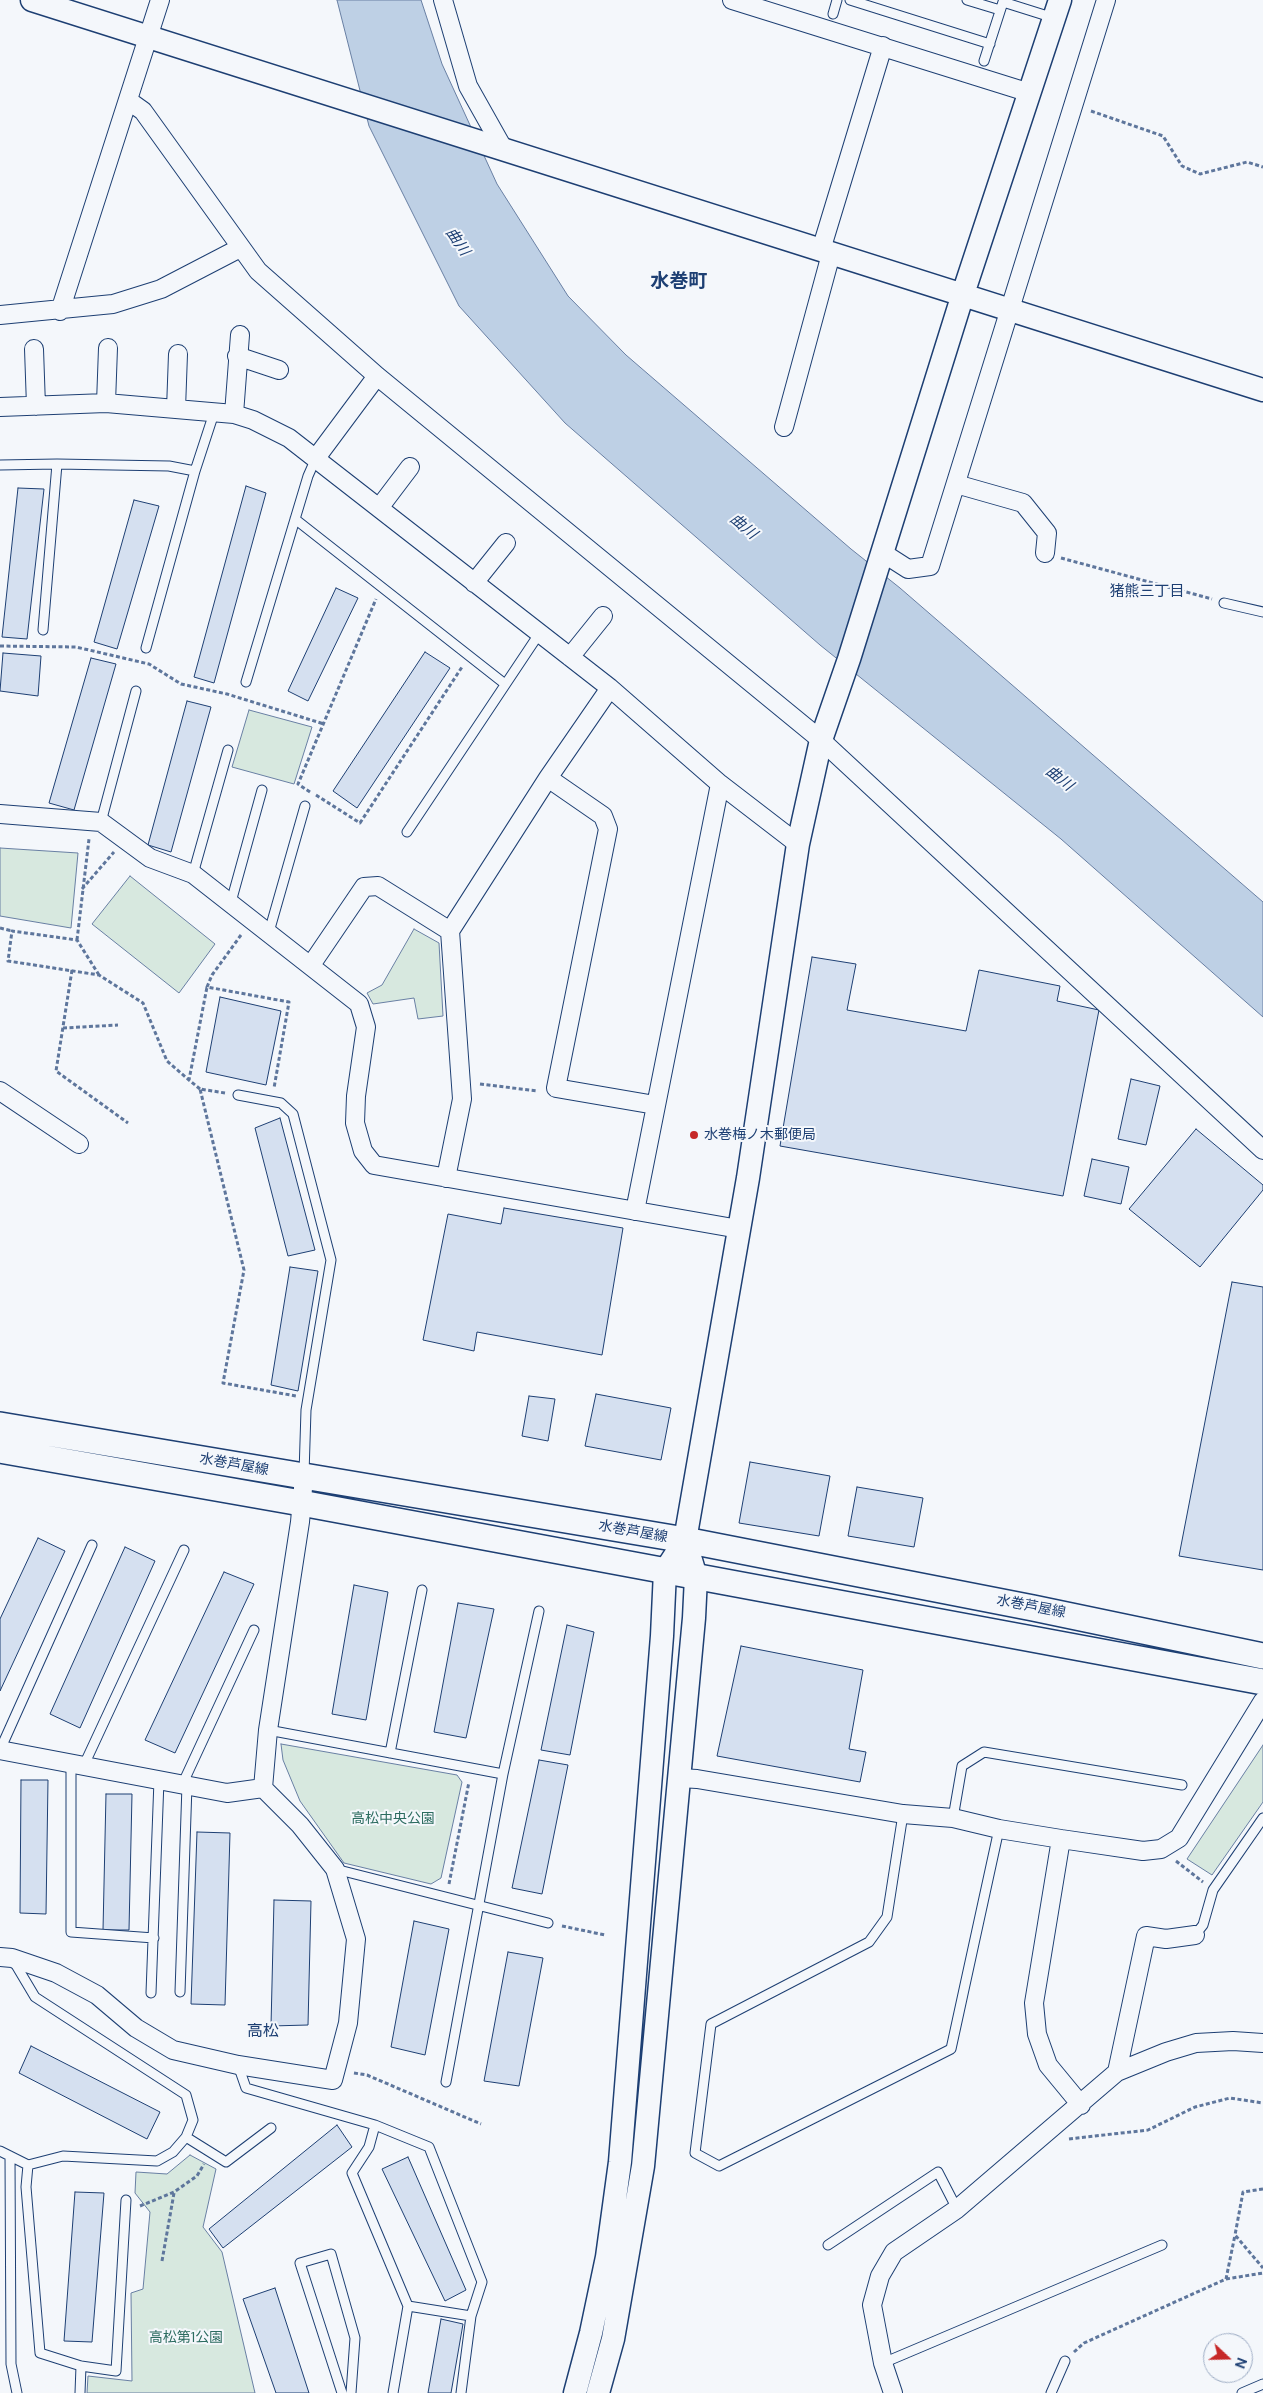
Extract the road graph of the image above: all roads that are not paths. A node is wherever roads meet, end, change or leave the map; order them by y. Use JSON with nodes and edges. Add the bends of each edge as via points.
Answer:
{"nodes":[{"id":1,"x":32,"y":0,"type":"edge"},
{"id":2,"x":160,"y":0,"type":"edge"},
{"id":3,"x":443,"y":0,"type":"edge"},
{"id":4,"x":732,"y":0,"type":"edge"},
{"id":5,"x":837,"y":0,"type":"edge"},
{"id":6,"x":850,"y":0,"type":"edge"},
{"id":7,"x":968,"y":0,"type":"edge"},
{"id":8,"x":1106,"y":0,"type":"edge"},
{"id":9,"x":1002,"y":4,"type":"edge"},
{"id":10,"x":1057,"y":9,"type":"edge"},
{"id":11,"x":833,"y":14,"type":"dead end"},
{"id":12,"x":148,"y":37,"type":"junction"},
{"id":13,"x":990,"y":44,"type":"junction"},
{"id":14,"x":883,"y":46,"type":"junction"},
{"id":15,"x":984,"y":61,"type":"dead end"},
{"id":16,"x":1030,"y":93,"type":"junction"},
{"id":17,"x":129,"y":101,"type":"junction"},
{"id":18,"x":496,"y":148,"type":"junction"},
{"id":19,"x":240,"y":248,"type":"junction"},
{"id":20,"x":826,"y":252,"type":"junction"},
{"id":21,"x":963,"y":294,"type":"junction"},
{"id":22,"x":1010,"y":310,"type":"junction"},
{"id":23,"x":60,"y":311,"type":"junction"},
{"id":24,"x":0,"y":315,"type":"edge"},
{"id":25,"x":240,"y":335,"type":"dead end"},
{"id":26,"x":108,"y":348,"type":"dead end"},
{"id":27,"x":34,"y":349,"type":"dead end"},
{"id":28,"x":178,"y":354,"type":"dead end"},
{"id":29,"x":237,"y":356,"type":"junction"},
{"id":30,"x":279,"y":370,"type":"dead end"},
{"id":31,"x":377,"y":376,"type":"junction"},
{"id":32,"x":1263,"y":390,"type":"edge"},
{"id":33,"x":106,"y":403,"type":"junction"},
{"id":34,"x":36,"y":406,"type":"junction"},
{"id":35,"x":0,"y":407,"type":"edge"},
{"id":36,"x":176,"y":409,"type":"junction"},
{"id":37,"x":214,"y":413,"type":"junction"},
{"id":38,"x":234,"y":414,"type":"junction"},
{"id":39,"x":784,"y":427,"type":"dead end"},
{"id":40,"x":316,"y":458,"type":"junction"},
{"id":41,"x":58,"y":464,"type":"junction"},
{"id":42,"x":0,"y":465,"type":"edge"},
{"id":43,"x":410,"y":467,"type":"dead end"},
{"id":44,"x":195,"y":471,"type":"junction"},
{"id":45,"x":956,"y":484,"type":"junction"},
{"id":46,"x":379,"y":508,"type":"junction"},
{"id":47,"x":295,"y":519,"type":"junction"},
{"id":48,"x":506,"y":543,"type":"dead end"},
{"id":49,"x":1045,"y":553,"type":"road end"},
{"id":50,"x":882,"y":558,"type":"junction"},
{"id":51,"x":474,"y":583,"type":"junction"},
{"id":52,"x":1224,"y":603,"type":"road end"},
{"id":53,"x":1263,"y":612,"type":"edge"},
{"id":54,"x":603,"y":616,"type":"dead end"},
{"id":55,"x":43,"y":630,"type":"dead end"},
{"id":56,"x":539,"y":634,"type":"junction"},
{"id":57,"x":146,"y":648,"type":"dead end"},
{"id":58,"x":570,"y":657,"type":"junction"},
{"id":59,"x":246,"y":682,"type":"dead end"},
{"id":60,"x":505,"y":684,"type":"junction"},
{"id":61,"x":610,"y":688,"type":"junction"},
{"id":62,"x":136,"y":691,"type":"dead end"},
{"id":63,"x":821,"y":740,"type":"junction"},
{"id":64,"x":228,"y":750,"type":"dead end"},
{"id":65,"x":548,"y":778,"type":"junction"},
{"id":66,"x":720,"y":784,"type":"junction"},
{"id":67,"x":262,"y":790,"type":"dead end"},
{"id":68,"x":305,"y":806,"type":"dead end"},
{"id":69,"x":0,"y":814,"type":"edge"},
{"id":70,"x":96,"y":821,"type":"junction"},
{"id":71,"x":406,"y":832,"type":"dead end"},
{"id":72,"x":798,"y":844,"type":"junction"},
{"id":73,"x":193,"y":874,"type":"junction"},
{"id":74,"x":231,"y":902,"type":"junction"},
{"id":75,"x":450,"y":931,"type":"junction"},
{"id":76,"x":269,"y":932,"type":"junction"},
{"id":77,"x":311,"y":965,"type":"junction"},
{"id":78,"x":0,"y":1092,"type":"edge"},
{"id":79,"x":238,"y":1095,"type":"road end"},
{"id":80,"x":655,"y":1105,"type":"junction"},
{"id":81,"x":79,"y":1144,"type":"dead end"},
{"id":82,"x":1263,"y":1150,"type":"edge"},
{"id":83,"x":446,"y":1178,"type":"junction"},
{"id":84,"x":635,"y":1211,"type":"junction"},
{"id":85,"x":739,"y":1229,"type":"junction"},
{"id":86,"x":0,"y":1425,"type":"edge"},
{"id":87,"x":0,"y":1450,"type":"edge"},
{"id":88,"x":304,"y":1476,"type":"junction"},
{"id":89,"x":301,"y":1503,"type":"junction"},
{"id":90,"x":685,"y":1540,"type":"junction"},
{"id":91,"x":92,"y":1545,"type":"dead end"},
{"id":92,"x":184,"y":1550,"type":"dead end"},
{"id":93,"x":665,"y":1571,"type":"junction"},
{"id":94,"x":696,"y":1577,"type":"junction"},
{"id":95,"x":422,"y":1590,"type":"dead end"},
{"id":96,"x":538,"y":1611,"type":"dead end"},
{"id":97,"x":254,"y":1630,"type":"dead end"},
{"id":98,"x":1263,"y":1656,"type":"edge"},
{"id":99,"x":1263,"y":1682,"type":"edge"},
{"id":100,"x":1263,"y":1701,"type":"edge"},
{"id":101,"x":268,"y":1730,"type":"junction"},
{"id":102,"x":0,"y":1750,"type":"edge"},
{"id":103,"x":390,"y":1753,"type":"junction"},
{"id":104,"x":78,"y":1764,"type":"junction"},
{"id":105,"x":503,"y":1774,"type":"junction"},
{"id":106,"x":680,"y":1778,"type":"junction"},
{"id":107,"x":159,"y":1780,"type":"junction"},
{"id":108,"x":185,"y":1785,"type":"junction"},
{"id":109,"x":1182,"y":1785,"type":"dead end"},
{"id":110,"x":263,"y":1788,"type":"junction"},
{"id":111,"x":903,"y":1814,"type":"junction"},
{"id":112,"x":953,"y":1818,"type":"junction"},
{"id":113,"x":1263,"y":1818,"type":"edge"},
{"id":114,"x":999,"y":1829,"type":"junction"},
{"id":115,"x":1061,"y":1839,"type":"junction"},
{"id":116,"x":335,"y":1869,"type":"junction"},
{"id":117,"x":479,"y":1904,"type":"junction"},
{"id":118,"x":548,"y":1923,"type":"road end"},
{"id":119,"x":1195,"y":1935,"type":"joint"},
{"id":120,"x":154,"y":1938,"type":"junction"},
{"id":121,"x":6,"y":1957,"type":"edge"},
{"id":122,"x":180,"y":1992,"type":"dead end"},
{"id":123,"x":151,"y":1993,"type":"dead end"},
{"id":124,"x":1263,"y":2043,"type":"edge"},
{"id":125,"x":238,"y":2065,"type":"junction"},
{"id":126,"x":1117,"y":2072,"type":"junction"},
{"id":127,"x":446,"y":2082,"type":"dead end"},
{"id":128,"x":1080,"y":2105,"type":"junction"},
{"id":129,"x":375,"y":2125,"type":"junction"},
{"id":130,"x":271,"y":2128,"type":"dead end"},
{"id":131,"x":186,"y":2137,"type":"junction"},
{"id":132,"x":0,"y":2151,"type":"edge"},
{"id":133,"x":10,"y":2156,"type":"junction"},
{"id":134,"x":28,"y":2165,"type":"junction"},
{"id":135,"x":126,"y":2200,"type":"dead end"},
{"id":136,"x":957,"y":2209,"type":"junction"},
{"id":137,"x":828,"y":2245,"type":"dead end"},
{"id":138,"x":1162,"y":2245,"type":"dead end"},
{"id":139,"x":408,"y":2306,"type":"junction"},
{"id":140,"x":471,"y":2316,"type":"junction"},
{"id":141,"x":1065,"y":2361,"type":"road end"},
{"id":142,"x":883,"y":2363,"type":"junction"},
{"id":143,"x":81,"y":2366,"type":"junction"},
{"id":144,"x":1263,"y":2384,"type":"edge"},
{"id":145,"x":17,"y":2393,"type":"edge"},
{"id":146,"x":80,"y":2393,"type":"edge"},
{"id":147,"x":342,"y":2393,"type":"edge"},
{"id":148,"x":351,"y":2393,"type":"edge"},
{"id":149,"x":393,"y":2393,"type":"edge"},
{"id":150,"x":460,"y":2393,"type":"edge"},
{"id":151,"x":575,"y":2393,"type":"edge"},
{"id":152,"x":598,"y":2393,"type":"edge"},
{"id":153,"x":893,"y":2393,"type":"edge"},
{"id":154,"x":1051,"y":2393,"type":"edge"},
{"id":155,"x":1242,"y":2393,"type":"edge"}],
"edges":[{"from":1,"to":12,"type":"street"},
{"from":2,"to":12,"type":"street"},
{"from":3,"to":18,"type":"street","via":[[468,86]]},
{"from":4,"to":14,"type":"street"},
{"from":5,"to":11,"type":"lane"},
{"from":6,"to":13,"type":"lane"},
{"from":7,"to":9,"type":"lane"},
{"from":8,"to":22,"type":"street"},
{"from":9,"to":10,"type":"lane"},
{"from":9,"to":13,"type":"lane"},
{"from":10,"to":16,"type":"street"},
{"from":12,"to":17,"type":"street"},
{"from":12,"to":18,"type":"street"},
{"from":13,"to":15,"type":"lane"},
{"from":14,"to":16,"type":"street"},
{"from":14,"to":20,"type":"street"},
{"from":16,"to":21,"type":"street"},
{"from":17,"to":19,"type":"street","via":[[144,111]]},
{"from":17,"to":23,"type":"street"},
{"from":18,"to":20,"type":"street"},
{"from":19,"to":23,"type":"street","via":[[161,289],[113,304]]},
{"from":19,"to":31,"type":"street","via":[[258,271]]},
{"from":20,"to":21,"type":"street"},
{"from":20,"to":39,"type":"street"},
{"from":21,"to":22,"type":"street"},
{"from":21,"to":50,"type":"street"},
{"from":22,"to":32,"type":"street"},
{"from":22,"to":45,"type":"street"},
{"from":23,"to":24,"type":"street"},
{"from":25,"to":29,"type":"street"},
{"from":26,"to":33,"type":"street"},
{"from":27,"to":34,"type":"street"},
{"from":28,"to":36,"type":"street"},
{"from":29,"to":30,"type":"street"},
{"from":29,"to":38,"type":"street"},
{"from":31,"to":40,"type":"street"},
{"from":31,"to":63,"type":"street"},
{"from":33,"to":34,"type":"street"},
{"from":33,"to":36,"type":"street"},
{"from":34,"to":35,"type":"street"},
{"from":36,"to":37,"type":"street"},
{"from":37,"to":38,"type":"street"},
{"from":37,"to":44,"type":"lane"},
{"from":38,"to":40,"type":"street","via":[[289,438]]},
{"from":40,"to":46,"type":"street"},
{"from":40,"to":47,"type":"lane"},
{"from":41,"to":42,"type":"lane"},
{"from":41,"to":44,"type":"lane","via":[[169,466]]},
{"from":41,"to":55,"type":"lane"},
{"from":43,"to":46,"type":"street"},
{"from":44,"to":57,"type":"lane"},
{"from":45,"to":49,"type":"street","via":[[1023,503],[1047,533]]},
{"from":45,"to":50,"type":"street","via":[[930,566],[908,569]]},
{"from":46,"to":51,"type":"street"},
{"from":47,"to":59,"type":"lane"},
{"from":47,"to":60,"type":"lane"},
{"from":48,"to":51,"type":"street"},
{"from":50,"to":63,"type":"street"},
{"from":51,"to":56,"type":"street"},
{"from":52,"to":53,"type":"lane"},
{"from":54,"to":58,"type":"street"},
{"from":56,"to":58,"type":"street"},
{"from":56,"to":60,"type":"lane"},
{"from":58,"to":61,"type":"street"},
{"from":60,"to":71,"type":"lane"},
{"from":61,"to":65,"type":"street"},
{"from":61,"to":66,"type":"street"},
{"from":62,"to":70,"type":"lane"},
{"from":63,"to":72,"type":"street"},
{"from":63,"to":82,"type":"street"},
{"from":64,"to":73,"type":"lane"},
{"from":65,"to":75,"type":"street"},
{"from":65,"to":80,"type":"street","via":[[603,816],[608,829],[556,1088]]},
{"from":66,"to":72,"type":"street"},
{"from":66,"to":80,"type":"street"},
{"from":67,"to":74,"type":"lane"},
{"from":68,"to":76,"type":"lane"},
{"from":69,"to":70,"type":"street"},
{"from":70,"to":73,"type":"street","via":[[126,838],[150,858]]},
{"from":72,"to":85,"type":"street"},
{"from":73,"to":74,"type":"street"},
{"from":74,"to":76,"type":"street"},
{"from":75,"to":77,"type":"street","via":[[378,886],[364,887]]},
{"from":75,"to":83,"type":"street","via":[[462,1099]]},
{"from":76,"to":77,"type":"street"},
{"from":77,"to":83,"type":"street","via":[[359,1004],[366,1027],[355,1123],[363,1151],[374,1165]]},
{"from":78,"to":81,"type":"street"},
{"from":79,"to":88,"type":"lane","via":[[282,1103],[293,1114],[331,1260],[309,1398]]},
{"from":80,"to":84,"type":"street"},
{"from":83,"to":84,"type":"street"},
{"from":84,"to":85,"type":"street"},
{"from":85,"to":90,"type":"street"},
{"from":86,"to":88,"type":"main road","name":"水巻芦屋線"},
{"from":87,"to":89,"type":"main road","name":"水巻芦屋線"},
{"from":88,"to":89,"type":"street"},
{"from":88,"to":90,"type":"main road","name":"水巻芦屋線"},
{"from":89,"to":93,"type":"main road","name":"水巻芦屋線"},
{"from":89,"to":101,"type":"street"},
{"from":90,"to":93,"type":"street"},
{"from":90,"to":94,"type":"street"},
{"from":90,"to":98,"type":"main road","name":"水巻芦屋線"},
{"from":91,"to":102,"type":"lane"},
{"from":92,"to":104,"type":"lane"},
{"from":93,"to":94,"type":"main road","name":"水巻芦屋線"},
{"from":93,"to":151,"type":"street","via":[[620,2162],[607,2257]]},
{"from":94,"to":99,"type":"main road","name":"水巻芦屋線"},
{"from":94,"to":106,"type":"street"},
{"from":95,"to":103,"type":"lane"},
{"from":96,"to":105,"type":"lane"},
{"from":97,"to":108,"type":"lane"},
{"from":100,"to":115,"type":"street","via":[[1179,1838],[1161,1849],[1143,1851]]},
{"from":101,"to":103,"type":"lane"},
{"from":101,"to":110,"type":"street"},
{"from":102,"to":104,"type":"street"},
{"from":103,"to":105,"type":"lane"},
{"from":104,"to":107,"type":"street"},
{"from":104,"to":120,"type":"lane","via":[[71,1932]]},
{"from":105,"to":117,"type":"lane"},
{"from":106,"to":111,"type":"street"},
{"from":106,"to":152,"type":"street","via":[[643,2166],[613,2338]]},
{"from":107,"to":108,"type":"street"},
{"from":107,"to":120,"type":"lane"},
{"from":108,"to":110,"type":"street","via":[[227,1793]]},
{"from":108,"to":122,"type":"lane"},
{"from":109,"to":112,"type":"lane","via":[[984,1752],[962,1766]]},
{"from":110,"to":116,"type":"street","via":[[300,1825]]},
{"from":111,"to":112,"type":"street"},
{"from":111,"to":114,"type":"lane","via":[[887,1917],[869,1942],[712,2024],[695,2153],[718,2166],[951,2049]]},
{"from":112,"to":114,"type":"street"},
{"from":113,"to":119,"type":"lane","via":[[1213,1890],[1203,1925]]},
{"from":114,"to":115,"type":"street"},
{"from":115,"to":128,"type":"street","via":[[1034,2003],[1037,2034],[1048,2065]]},
{"from":116,"to":117,"type":"lane"},
{"from":116,"to":125,"type":"street","via":[[356,1939],[348,2023],[334,2080]]},
{"from":117,"to":118,"type":"lane"},
{"from":117,"to":127,"type":"lane"},
{"from":119,"to":126,"type":"street","via":[[1166,1939],[1146,1936]]},
{"from":120,"to":123,"type":"lane"},
{"from":121,"to":125,"type":"street","via":[[56,1974],[96,1995],[136,2028],[172,2050]]},
{"from":121,"to":131,"type":"lane","via":[[35,1997],[186,2095],[193,2120]]},
{"from":124,"to":126,"type":"street","via":[[1196,2043]]},
{"from":125,"to":129,"type":"lane","via":[[246,2088]]},
{"from":126,"to":128,"type":"street"},
{"from":128,"to":136,"type":"street"},
{"from":129,"to":139,"type":"lane","via":[[369,2147],[352,2172]]},
{"from":129,"to":140,"type":"lane","via":[[429,2147],[482,2282]]},
{"from":130,"to":131,"type":"lane","via":[[226,2162]]},
{"from":131,"to":134,"type":"lane","via":[[173,2152],[156,2162],[63,2156]]},
{"from":132,"to":133,"type":"lane"},
{"from":133,"to":134,"type":"lane"},
{"from":133,"to":145,"type":"lane","via":[[11,2364]]},
{"from":134,"to":143,"type":"lane","via":[[26,2188],[40,2353]]},
{"from":135,"to":143,"type":"lane","via":[[116,2371]]},
{"from":136,"to":137,"type":"lane","via":[[938,2172]]},
{"from":136,"to":142,"type":"street","via":[[894,2252],[880,2276],[872,2305]]},
{"from":138,"to":142,"type":"lane"},
{"from":139,"to":140,"type":"lane"},
{"from":139,"to":149,"type":"lane"},
{"from":140,"to":150,"type":"lane"},
{"from":141,"to":154,"type":"lane"},
{"from":142,"to":153,"type":"street"},
{"from":143,"to":146,"type":"lane"},
{"from":144,"to":155,"type":"lane"},
{"from":147,"to":148,"type":"lane","via":[[300,2263],[331,2254],[355,2338]]}]}
